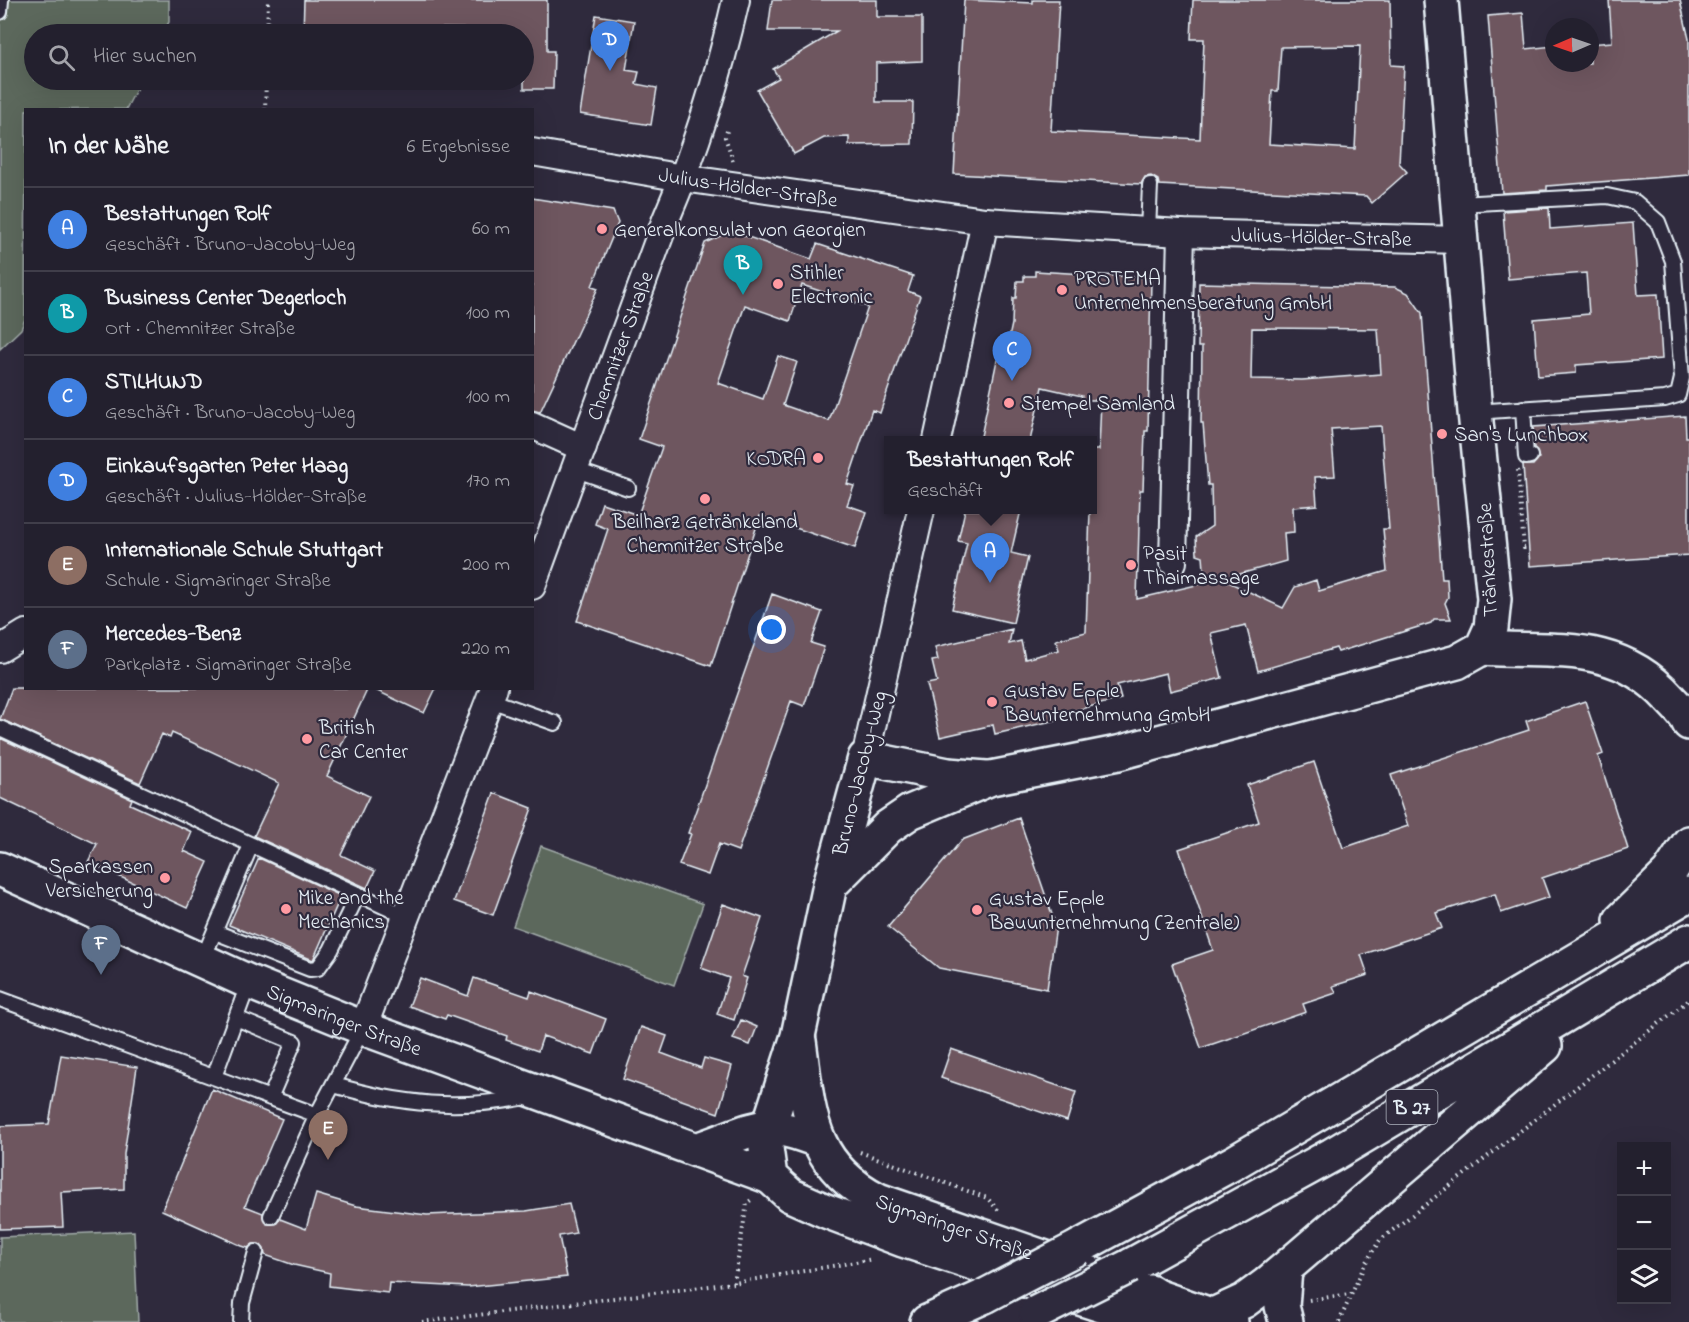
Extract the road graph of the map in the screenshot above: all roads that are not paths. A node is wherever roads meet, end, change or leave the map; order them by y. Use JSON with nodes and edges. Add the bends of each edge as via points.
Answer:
{"nodes":[{"id":1,"x":1,"y":0,"type":"edge"},
{"id":2,"x":736,"y":0,"type":"edge"},
{"id":3,"x":1441,"y":0,"type":"edge"},
{"id":4,"x":0,"y":12,"type":"edge"},
{"id":5,"x":534,"y":152,"type":"edge"},
{"id":6,"x":684,"y":178,"type":"junction"},
{"id":7,"x":1150,"y":185,"type":"dead end"},
{"id":8,"x":1458,"y":204,"type":"junction"},
{"id":9,"x":985,"y":221,"type":"junction"},
{"id":10,"x":1148,"y":231,"type":"junction"},
{"id":11,"x":1180,"y":233,"type":"junction"},
{"id":12,"x":1461,"y":240,"type":"junction"},
{"id":13,"x":1523,"y":408,"type":"junction"},
{"id":14,"x":1475,"y":412,"type":"junction"},
{"id":15,"x":534,"y":426,"type":"edge"},
{"id":16,"x":938,"y":436,"type":"edge"},
{"id":17,"x":1530,"y":456,"type":"dead end"},
{"id":18,"x":579,"y":459,"type":"junction"},
{"id":19,"x":628,"y":488,"type":"dead end"},
{"id":20,"x":920,"y":514,"type":"edge"},
{"id":21,"x":1173,"y":562,"type":"dead end"},
{"id":22,"x":534,"y":581,"type":"edge"},
{"id":23,"x":24,"y":634,"type":"edge"},
{"id":24,"x":1482,"y":648,"type":"junction"},
{"id":25,"x":0,"y":649,"type":"edge"},
{"id":26,"x":492,"y":694,"type":"edge"},
{"id":27,"x":555,"y":723,"type":"dead end"},
{"id":28,"x":1689,"y":723,"type":"edge"},
{"id":29,"x":0,"y":728,"type":"edge"},
{"id":30,"x":865,"y":758,"type":"junction"},
{"id":31,"x":991,"y":778,"type":"junction"},
{"id":32,"x":1689,"y":843,"type":"edge"},
{"id":33,"x":252,"y":845,"type":"junction"},
{"id":34,"x":0,"y":869,"type":"edge"},
{"id":35,"x":830,"y":885,"type":"junction"},
{"id":36,"x":358,"y":894,"type":"junction"},
{"id":37,"x":1689,"y":894,"type":"edge"},
{"id":38,"x":407,"y":917,"type":"junction"},
{"id":39,"x":1689,"y":941,"type":"edge"},
{"id":40,"x":208,"y":946,"type":"junction"},
{"id":41,"x":1591,"y":951,"type":"junction"},
{"id":42,"x":249,"y":982,"type":"junction"},
{"id":43,"x":1612,"y":988,"type":"junction"},
{"id":44,"x":0,"y":999,"type":"edge"},
{"id":45,"x":236,"y":1018,"type":"junction"},
{"id":46,"x":363,"y":1028,"type":"junction"},
{"id":47,"x":798,"y":1036,"type":"junction"},
{"id":48,"x":214,"y":1077,"type":"junction"},
{"id":49,"x":334,"y":1085,"type":"junction"},
{"id":50,"x":540,"y":1094,"type":"junction"},
{"id":51,"x":270,"y":1098,"type":"junction"},
{"id":52,"x":316,"y":1115,"type":"junction"},
{"id":53,"x":769,"y":1126,"type":"junction"},
{"id":54,"x":817,"y":1140,"type":"junction"},
{"id":55,"x":699,"y":1149,"type":"junction"},
{"id":56,"x":770,"y":1177,"type":"junction"},
{"id":57,"x":271,"y":1216,"type":"dead end"},
{"id":58,"x":256,"y":1252,"type":"dead end"},
{"id":59,"x":1286,"y":1270,"type":"junction"},
{"id":60,"x":1151,"y":1307,"type":"edge"},
{"id":61,"x":1026,"y":1318,"type":"edge"},
{"id":62,"x":1214,"y":1320,"type":"edge"},
{"id":63,"x":242,"y":1322,"type":"edge"},
{"id":64,"x":927,"y":1322,"type":"edge"},
{"id":65,"x":1177,"y":1322,"type":"edge"},
{"id":66,"x":1286,"y":1322,"type":"edge"}],
"edges":[{"from":1,"to":4,"type":"lane"},
{"from":2,"to":6,"type":"street","name":"Chemnitzer Straße","via":[[722,61]]},
{"from":3,"to":8,"type":"main road","name":"Tränkestraße"},
{"from":5,"to":6,"type":"street","name":"Julius-Hölder-Straße"},
{"from":6,"to":9,"type":"street","name":"Julius-Hölder-Straße"},
{"from":6,"to":18,"type":"street","name":"Chemnitzer Straße"},
{"from":7,"to":10,"type":"lane"},
{"from":8,"to":12,"type":"main road","name":"Tränkestraße"},
{"from":8,"to":13,"type":"lane","via":[[1607,196],[1635,202],[1658,222],[1673,261],[1682,378],[1678,395]]},
{"from":9,"to":10,"type":"street","name":"Julius-Hölder-Straße"},
{"from":9,"to":16,"type":"street"},
{"from":10,"to":11,"type":"street","name":"Julius-Hölder-Straße"},
{"from":11,"to":12,"type":"street","name":"Julius-Hölder-Straße"},
{"from":11,"to":21,"type":"street"},
{"from":12,"to":14,"type":"main road","name":"Tränkestraße"},
{"from":13,"to":14,"type":"lane"},
{"from":13,"to":17,"type":"lane","via":[[1526,457]]},
{"from":14,"to":24,"type":"main road","name":"Tränkestraße","via":[[1494,599],[1491,628]]},
{"from":15,"to":18,"type":"street"},
{"from":18,"to":19,"type":"lane"},
{"from":18,"to":22,"type":"street","name":"Chemnitzer Straße"},
{"from":20,"to":30,"type":"street","name":"Bruno-Jacoby-Weg"},
{"from":23,"to":25,"type":"street"},
{"from":24,"to":28,"type":"main road","via":[[1590,652],[1627,664],[1661,690]]},
{"from":24,"to":31,"type":"main road","name":"Tränkestraße","via":[[1457,662],[1118,753]]},
{"from":26,"to":27,"type":"lane"},
{"from":26,"to":38,"type":"street"},
{"from":29,"to":33,"type":"lane"},
{"from":30,"to":31,"type":"main road","name":"Tränkestraße","via":[[948,775]]},
{"from":30,"to":35,"type":"main road","name":"Bruno-Jacoby-Weg"},
{"from":31,"to":35,"type":"main road","name":"Tränkestraße","via":[[910,812],[888,827]]},
{"from":32,"to":41,"type":"main road","via":[[1669,873]]},
{"from":33,"to":36,"type":"lane"},
{"from":33,"to":40,"type":"lane"},
{"from":34,"to":40,"type":"main road","name":"Sigmaringer Straße"},
{"from":35,"to":47,"type":"main road","name":"Bruno-Jacoby-Weg"},
{"from":36,"to":38,"type":"lane"},
{"from":36,"to":40,"type":"lane","via":[[332,950],[318,968]]},
{"from":37,"to":41,"type":"main road","number":"B 27"},
{"from":38,"to":46,"type":"street"},
{"from":39,"to":43,"type":"main road","number":"B 27"},
{"from":40,"to":42,"type":"main road","name":"Sigmaringer Straße"},
{"from":41,"to":64,"type":"main road","number":"B 27","bridge":true,"via":[[1235,1162],[985,1296]]},
{"from":42,"to":45,"type":"lane"},
{"from":42,"to":46,"type":"main road","name":"Sigmaringer Straße"},
{"from":43,"to":59,"type":"main road"},
{"from":43,"to":61,"type":"main road","number":"B 27","bridge":true,"via":[[1332,1155]]},
{"from":44,"to":48,"type":"lane"},
{"from":45,"to":48,"type":"lane"},
{"from":45,"to":51,"type":"lane","via":[[294,1042]]},
{"from":46,"to":49,"type":"lane"},
{"from":46,"to":50,"type":"main road","name":"Sigmaringer Straße"},
{"from":47,"to":53,"type":"main road","name":"Bruno-Jacoby-Weg"},
{"from":47,"to":54,"type":"main road","name":"Bruno-Jacoby-Weg"},
{"from":48,"to":51,"type":"lane"},
{"from":49,"to":50,"type":"lane","via":[[371,1096],[452,1106],[484,1105]]},
{"from":49,"to":52,"type":"lane"},
{"from":50,"to":55,"type":"main road","name":"Sigmaringer Straße"},
{"from":51,"to":52,"type":"lane"},
{"from":52,"to":57,"type":"lane"},
{"from":53,"to":54,"type":"main road"},
{"from":53,"to":55,"type":"main road","via":[[755,1127]]},
{"from":53,"to":56,"type":"main road","name":"Bruno-Jacoby-Weg","via":[[766,1148]]},
{"from":54,"to":60,"type":"main road","name":"Sigmaringer Straße","via":[[832,1167],[856,1189],[878,1200]]},
{"from":55,"to":56,"type":"main road","name":"Sigmaringer Straße"},
{"from":56,"to":60,"type":"main road","name":"Sigmaringer Straße","via":[[790,1195],[903,1240]]},
{"from":58,"to":63,"type":"lane","via":[[242,1303]]},
{"from":59,"to":62,"type":"main road"},
{"from":59,"to":66,"type":"main road","via":[[1282,1306]]},
{"from":60,"to":62,"type":"main road","name":"Sigmaringer Straße"},
{"from":60,"to":65,"type":"main road","via":[[1170,1305]]}]}
